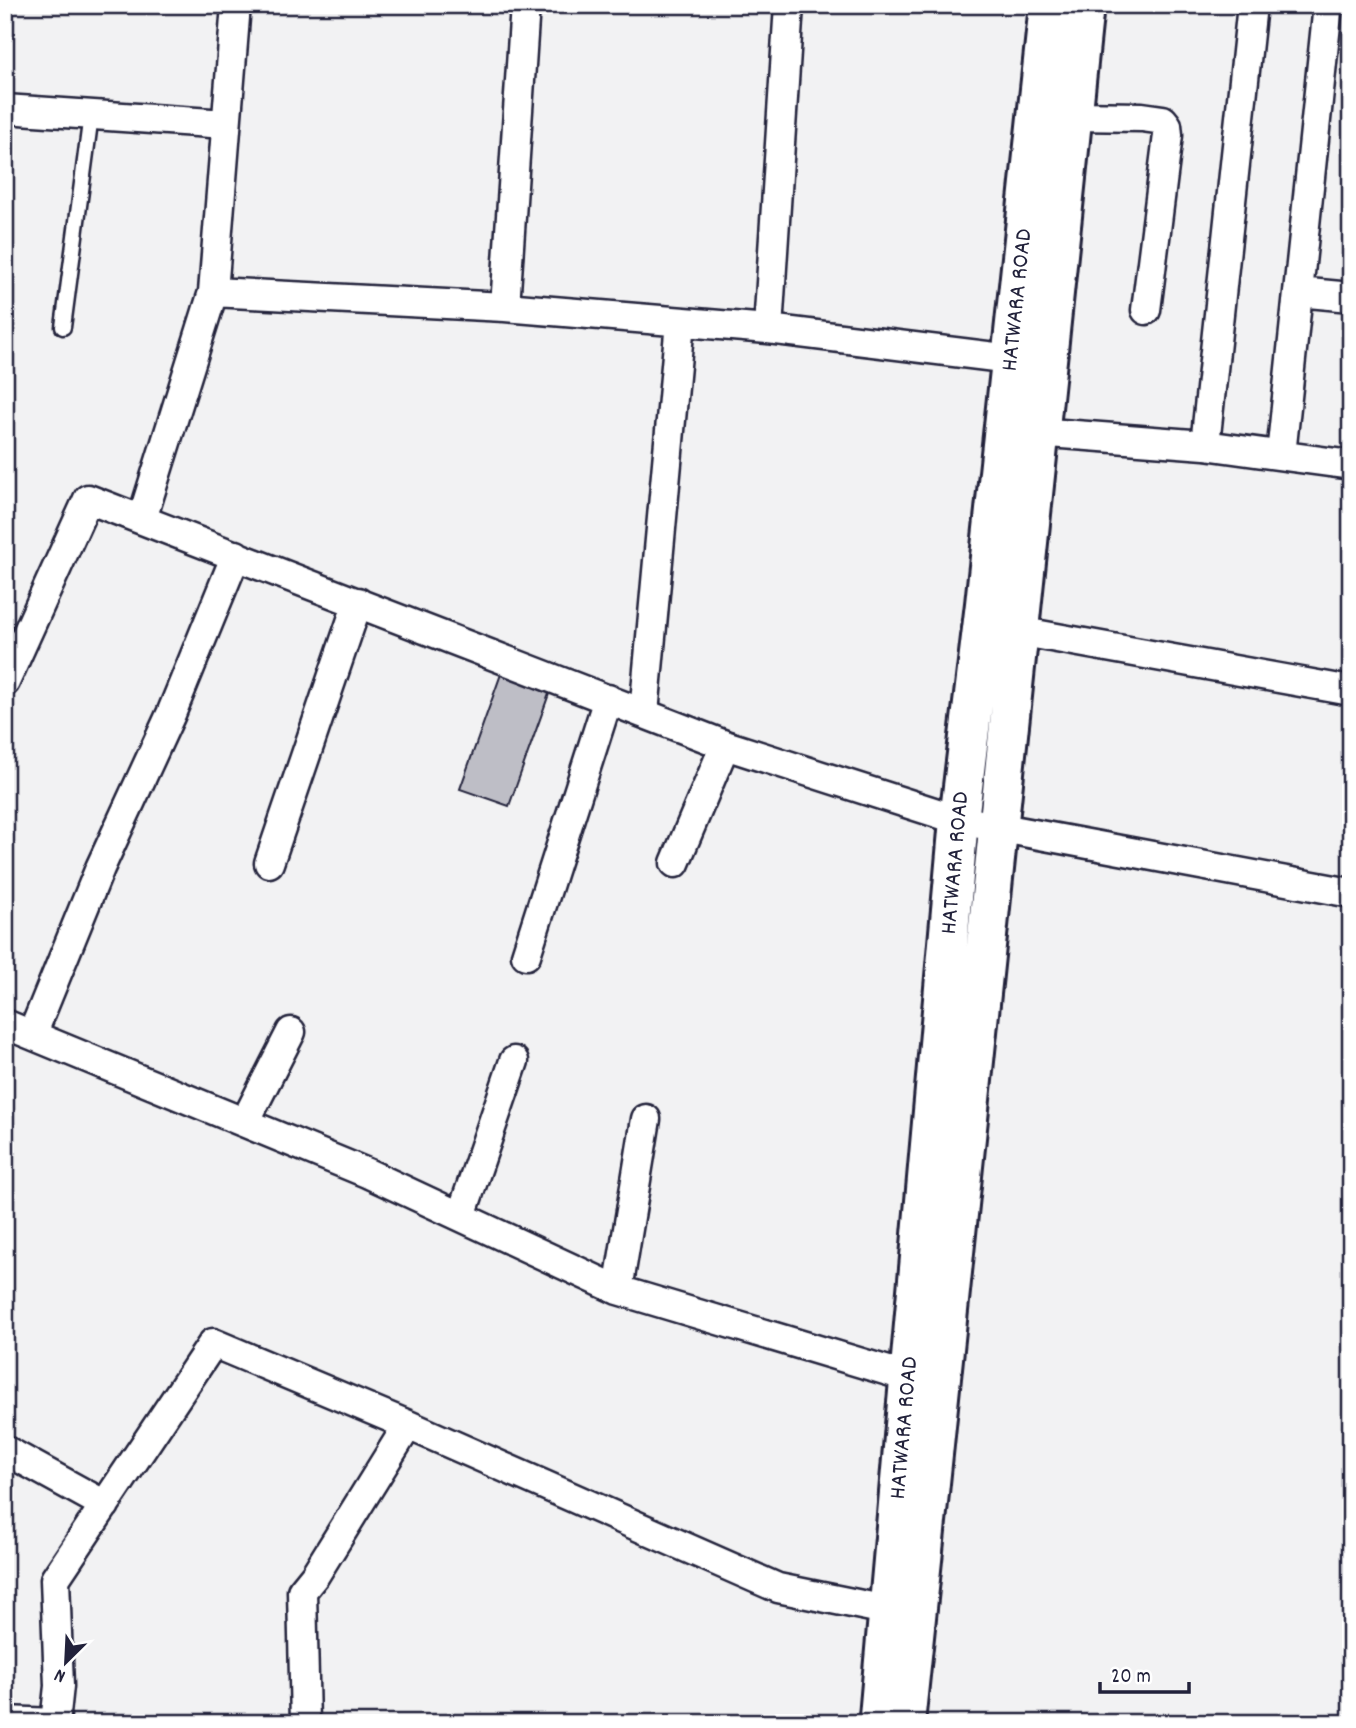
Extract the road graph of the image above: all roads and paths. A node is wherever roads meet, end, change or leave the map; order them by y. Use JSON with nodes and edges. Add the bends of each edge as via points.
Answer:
{"nodes":[{"id":1,"x":236,"y":5,"type":"edge"},
{"id":2,"x":525,"y":5,"type":"edge"},
{"id":3,"x":789,"y":5,"type":"edge"},
{"id":4,"x":1049,"y":5,"type":"edge"},
{"id":5,"x":1084,"y":5,"type":"edge"},
{"id":6,"x":1252,"y":5,"type":"edge"},
{"id":7,"x":1328,"y":5,"type":"edge"},
{"id":8,"x":5,"y":109,"type":"edge"},
{"id":9,"x":91,"y":115,"type":"junction"},
{"id":10,"x":1073,"y":117,"type":"junction"},
{"id":11,"x":226,"y":124,"type":"junction"},
{"id":12,"x":213,"y":292,"type":"junction"},
{"id":13,"x":1298,"y":292,"type":"junction"},
{"id":14,"x":1351,"y":297,"type":"edge"},
{"id":15,"x":505,"y":307,"type":"junction"},
{"id":16,"x":1146,"y":310,"type":"dead end"},
{"id":17,"x":680,"y":321,"type":"junction"},
{"id":18,"x":63,"y":327,"type":"dead end"},
{"id":19,"x":768,"y":329,"type":"junction"},
{"id":20,"x":1012,"y":359,"type":"junction"},
{"id":21,"x":1021,"y":430,"type":"junction"},
{"id":22,"x":1205,"y":445,"type":"junction"},
{"id":23,"x":1281,"y":455,"type":"junction"},
{"id":24,"x":1351,"y":465,"type":"edge"},
{"id":25,"x":142,"y":519,"type":"junction"},
{"id":26,"x":236,"y":555,"type":"junction"},
{"id":27,"x":358,"y":602,"type":"junction"},
{"id":28,"x":1018,"y":631,"type":"junction"},
{"id":29,"x":13,"y":646,"type":"edge"},
{"id":30,"x":5,"y":682,"type":"edge"},
{"id":31,"x":1351,"y":691,"type":"edge"},
{"id":32,"x":608,"y":699,"type":"junction"},
{"id":33,"x":644,"y":713,"type":"junction"},
{"id":34,"x":725,"y":745,"type":"junction"},
{"id":35,"x":959,"y":820,"type":"junction"},
{"id":36,"x":997,"y":829,"type":"junction"},
{"id":37,"x":269,"y":863,"type":"dead end"},
{"id":38,"x":675,"y":863,"type":"dead end"},
{"id":39,"x":1351,"y":893,"type":"edge"},
{"id":40,"x":526,"y":954,"type":"dead end"},
{"id":41,"x":5,"y":1024,"type":"edge"},
{"id":42,"x":291,"y":1032,"type":"dead end"},
{"id":43,"x":32,"y":1035,"type":"junction"},
{"id":44,"x":514,"y":1061,"type":"dead end"},
{"id":45,"x":646,"y":1119,"type":"dead end"},
{"id":46,"x":245,"y":1122,"type":"junction"},
{"id":47,"x":461,"y":1216,"type":"junction"},
{"id":48,"x":618,"y":1290,"type":"junction"},
{"id":49,"x":926,"y":1382,"type":"junction"},
{"id":50,"x":408,"y":1425,"type":"junction"},
{"id":51,"x":5,"y":1450,"type":"edge"},
{"id":52,"x":105,"y":1505,"type":"junction"},
{"id":53,"x":902,"y":1613,"type":"junction"},
{"id":54,"x":5,"y":1721,"type":"edge"},
{"id":55,"x":55,"y":1723,"type":"edge"},
{"id":56,"x":305,"y":1723,"type":"edge"},
{"id":57,"x":878,"y":1723,"type":"edge"},
{"id":58,"x":905,"y":1723,"type":"edge"}],
"edges":[{"from":1,"to":11,"type":"street"},
{"from":2,"to":15,"type":"street"},
{"from":3,"to":19,"type":"street"},
{"from":4,"to":20,"type":"street","name":"HATWARA ROAD"},
{"from":5,"to":10,"type":"street"},
{"from":6,"to":22,"type":"street"},
{"from":7,"to":13,"type":"street"},
{"from":8,"to":9,"type":"street"},
{"from":9,"to":11,"type":"street"},
{"from":9,"to":18,"type":"lane"},
{"from":10,"to":16,"type":"street","via":[[1142,117],[1163,120],[1167,125]]},
{"from":10,"to":21,"type":"street"},
{"from":11,"to":12,"type":"street"},
{"from":12,"to":15,"type":"street"},
{"from":12,"to":25,"type":"street"},
{"from":13,"to":14,"type":"street"},
{"from":13,"to":23,"type":"street"},
{"from":15,"to":17,"type":"street"},
{"from":17,"to":19,"type":"street"},
{"from":17,"to":33,"type":"street"},
{"from":19,"to":20,"type":"street"},
{"from":20,"to":21,"type":"street","name":"HATWARA ROAD"},
{"from":21,"to":22,"type":"street"},
{"from":21,"to":28,"type":"street"},
{"from":21,"to":35,"type":"street","name":"HATWARA ROAD"},
{"from":22,"to":23,"type":"street"},
{"from":23,"to":24,"type":"street"},
{"from":25,"to":26,"type":"street"},
{"from":25,"to":29,"type":"street","via":[[88,499]]},
{"from":26,"to":27,"type":"street"},
{"from":26,"to":43,"type":"street"},
{"from":27,"to":32,"type":"street"},
{"from":27,"to":37,"type":"street"},
{"from":28,"to":31,"type":"street"},
{"from":28,"to":36,"type":"street"},
{"from":29,"to":30,"type":"street"},
{"from":32,"to":33,"type":"street"},
{"from":32,"to":40,"type":"street"},
{"from":33,"to":34,"type":"street"},
{"from":34,"to":35,"type":"street"},
{"from":34,"to":38,"type":"street"},
{"from":35,"to":36,"type":"street"},
{"from":35,"to":49,"type":"street","name":"HATWARA ROAD"},
{"from":36,"to":39,"type":"street"},
{"from":36,"to":49,"type":"street"},
{"from":41,"to":43,"type":"street"},
{"from":42,"to":46,"type":"street"},
{"from":43,"to":46,"type":"street"},
{"from":44,"to":47,"type":"street"},
{"from":45,"to":48,"type":"street"},
{"from":46,"to":47,"type":"street"},
{"from":47,"to":48,"type":"street"},
{"from":48,"to":49,"type":"street"},
{"from":49,"to":53,"type":"street","name":"HATWARA ROAD"},
{"from":50,"to":52,"type":"street","via":[[213,1343]]},
{"from":50,"to":53,"type":"street","via":[[778,1588]]},
{"from":50,"to":56,"type":"street","via":[[302,1591]]},
{"from":51,"to":52,"type":"street"},
{"from":52,"to":55,"type":"street","via":[[55,1579]]},
{"from":53,"to":57,"type":"street","name":"HATWARA ROAD"},
{"from":53,"to":58,"type":"street"},
{"from":54,"to":55,"type":"street"}]}
